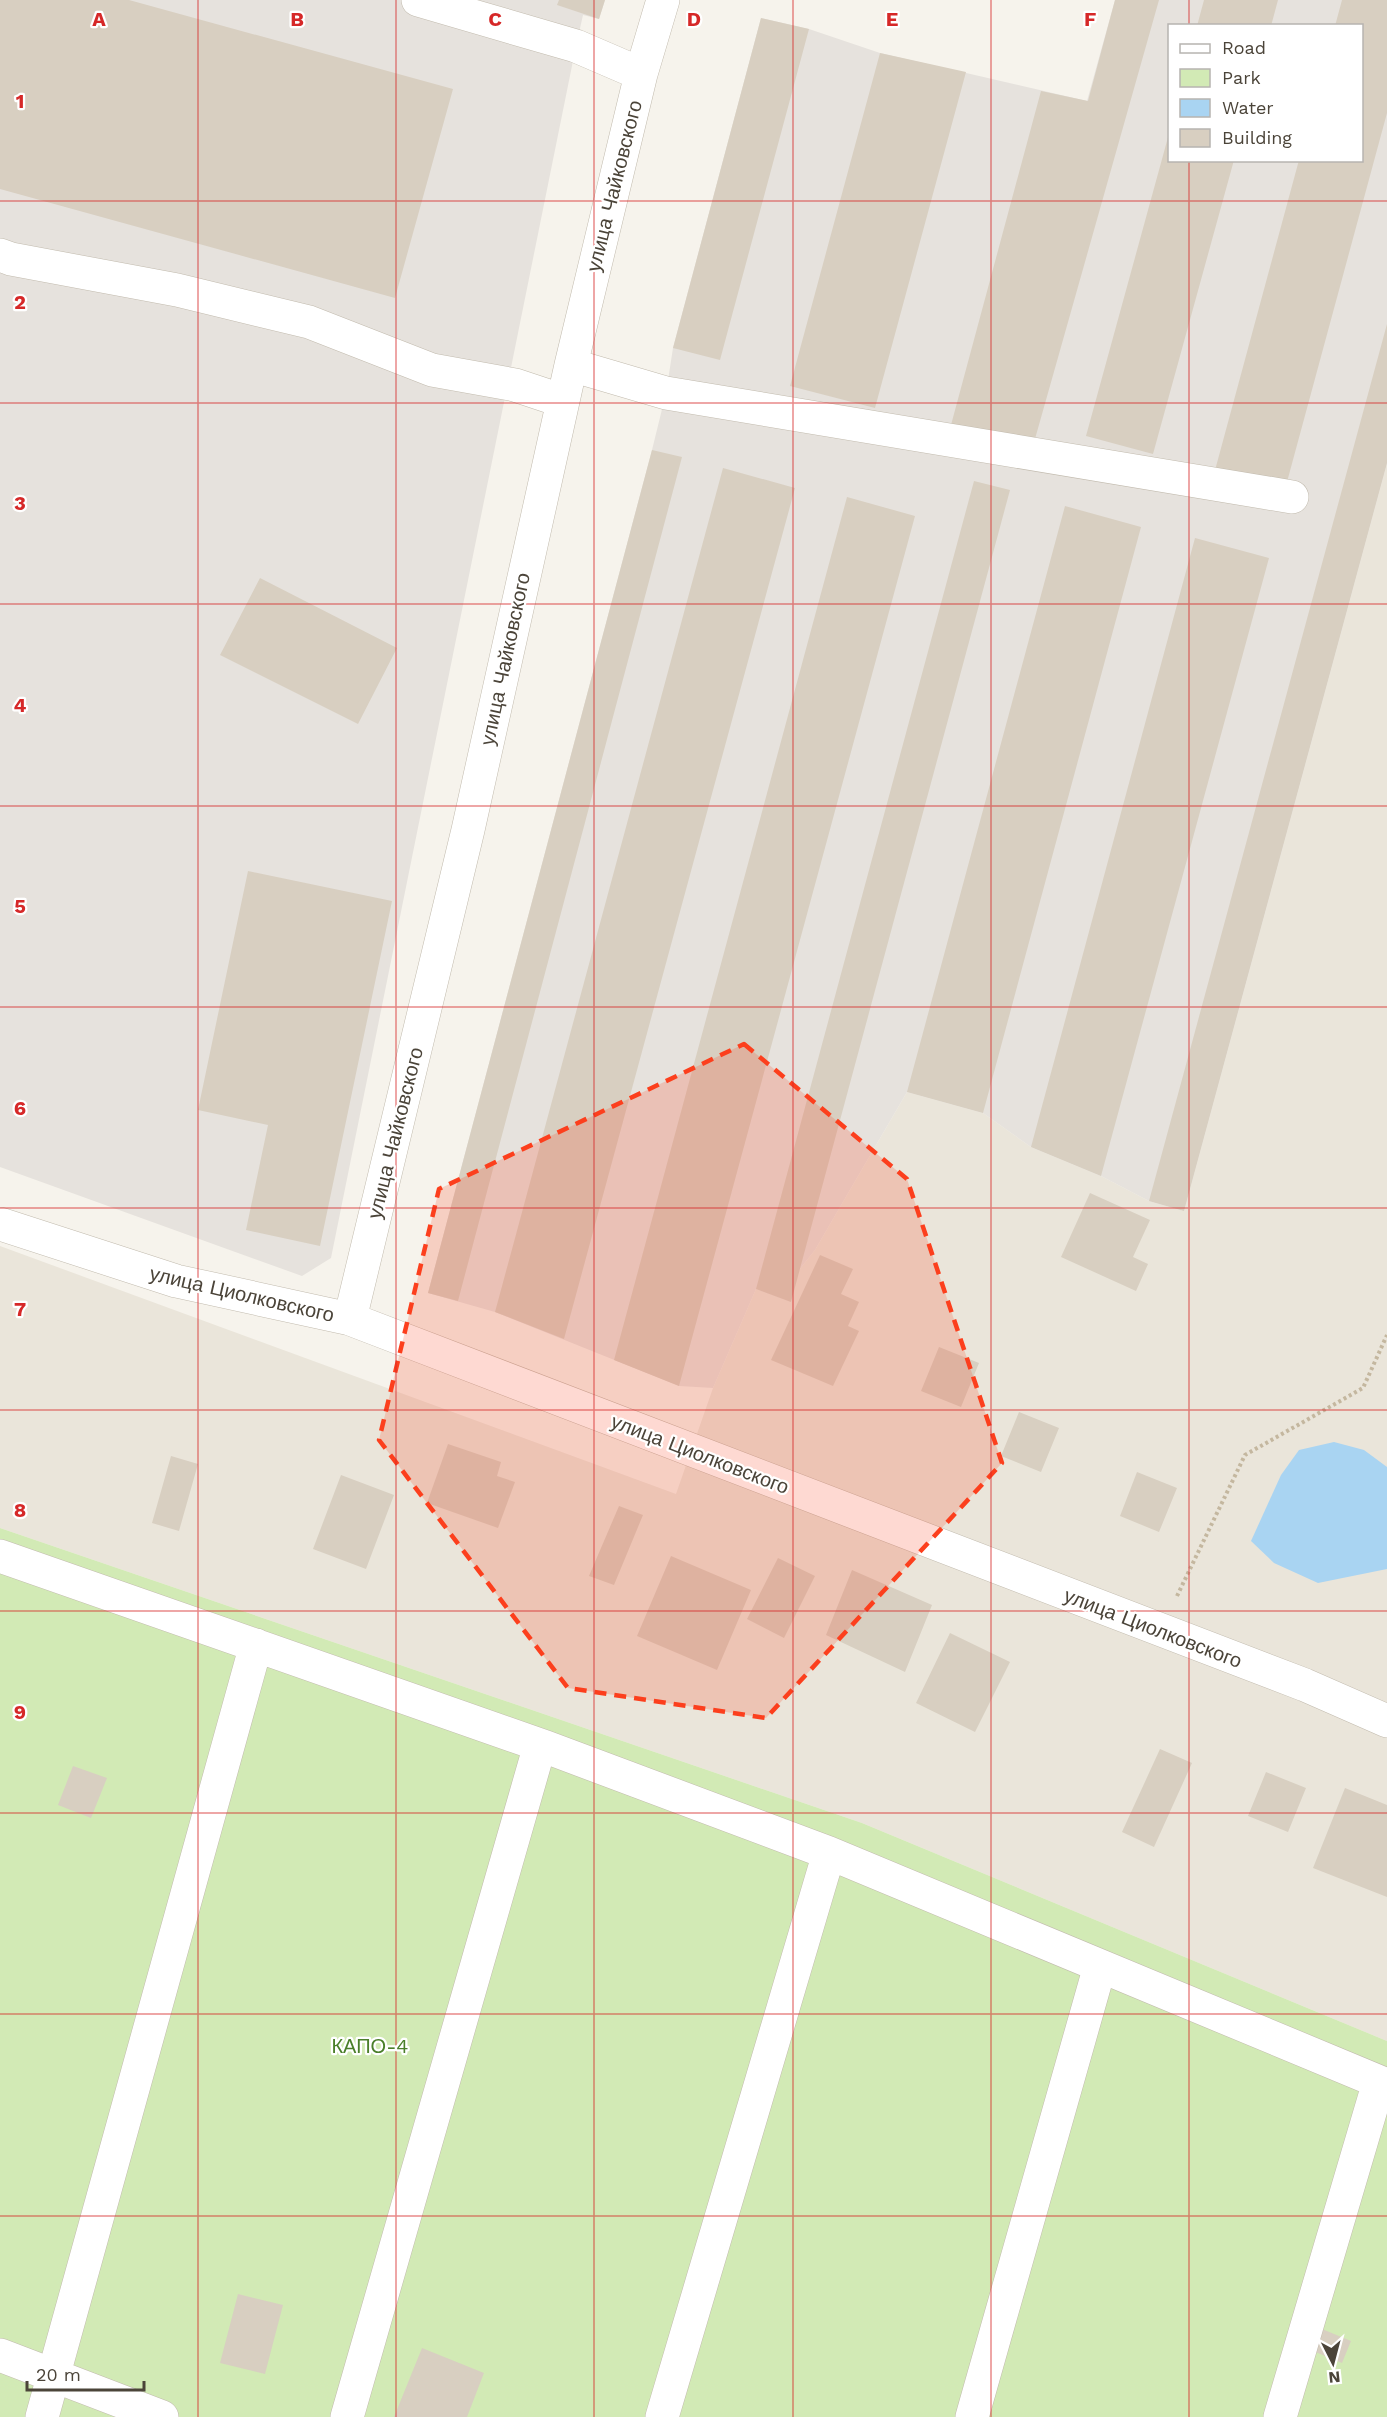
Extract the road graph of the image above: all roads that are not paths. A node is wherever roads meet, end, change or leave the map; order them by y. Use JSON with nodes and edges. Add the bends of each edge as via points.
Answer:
{"nodes":[{"id":1,"x":418,"y":0,"type":"edge"},
{"id":2,"x":663,"y":0,"type":"edge"},
{"id":3,"x":641,"y":74,"type":"junction"},
{"id":4,"x":0,"y":255,"type":"edge"},
{"id":5,"x":570,"y":365,"type":"junction"},
{"id":6,"x":562,"y":401,"type":"junction"},
{"id":7,"x":1292,"y":497,"type":"dead end"},
{"id":8,"x":0,"y":1224,"type":"edge"},
{"id":9,"x":350,"y":1319,"type":"junction"},
{"id":10,"x":0,"y":1556,"type":"edge"},
{"id":11,"x":256,"y":1645,"type":"junction"},
{"id":12,"x":1387,"y":1721,"type":"edge"},
{"id":13,"x":540,"y":1745,"type":"junction"},
{"id":14,"x":829,"y":1853,"type":"junction"},
{"id":15,"x":1100,"y":1966,"type":"junction"},
{"id":16,"x":1383,"y":2084,"type":"edge"},
{"id":17,"x":0,"y":2355,"type":"edge"},
{"id":18,"x":54,"y":2376,"type":"junction"},
{"id":19,"x":42,"y":2417,"type":"edge"},
{"id":20,"x":162,"y":2417,"type":"edge"},
{"id":21,"x":347,"y":2417,"type":"edge"},
{"id":22,"x":662,"y":2417,"type":"edge"},
{"id":23,"x":972,"y":2417,"type":"edge"},
{"id":24,"x":1280,"y":2417,"type":"edge"}],
"edges":[{"from":1,"to":3,"type":"street","via":[[576,46]]},
{"from":2,"to":3,"type":"street","name":"улица Чайковского"},
{"from":3,"to":5,"type":"street","name":"улица Чайковского"},
{"from":4,"to":6,"type":"street","via":[[177,290],[309,322],[432,370],[515,385]]},
{"from":5,"to":6,"type":"street","name":"улица Чайковского"},
{"from":5,"to":7,"type":"street","via":[[666,393]]},
{"from":6,"to":9,"type":"street","name":"улица Чайковского","via":[[468,830]]},
{"from":8,"to":9,"type":"street","name":"улица Циолковского","via":[[176,1281]]},
{"from":9,"to":12,"type":"street","name":"улица Циолковского","via":[[1305,1685]]},
{"from":10,"to":11,"type":"street"},
{"from":11,"to":13,"type":"street"},
{"from":11,"to":18,"type":"street"},
{"from":13,"to":14,"type":"street"},
{"from":13,"to":21,"type":"street"},
{"from":14,"to":15,"type":"street"},
{"from":14,"to":22,"type":"street"},
{"from":15,"to":16,"type":"street"},
{"from":15,"to":23,"type":"street"},
{"from":16,"to":24,"type":"street"},
{"from":17,"to":18,"type":"street"},
{"from":18,"to":19,"type":"street"},
{"from":18,"to":20,"type":"street"}]}
